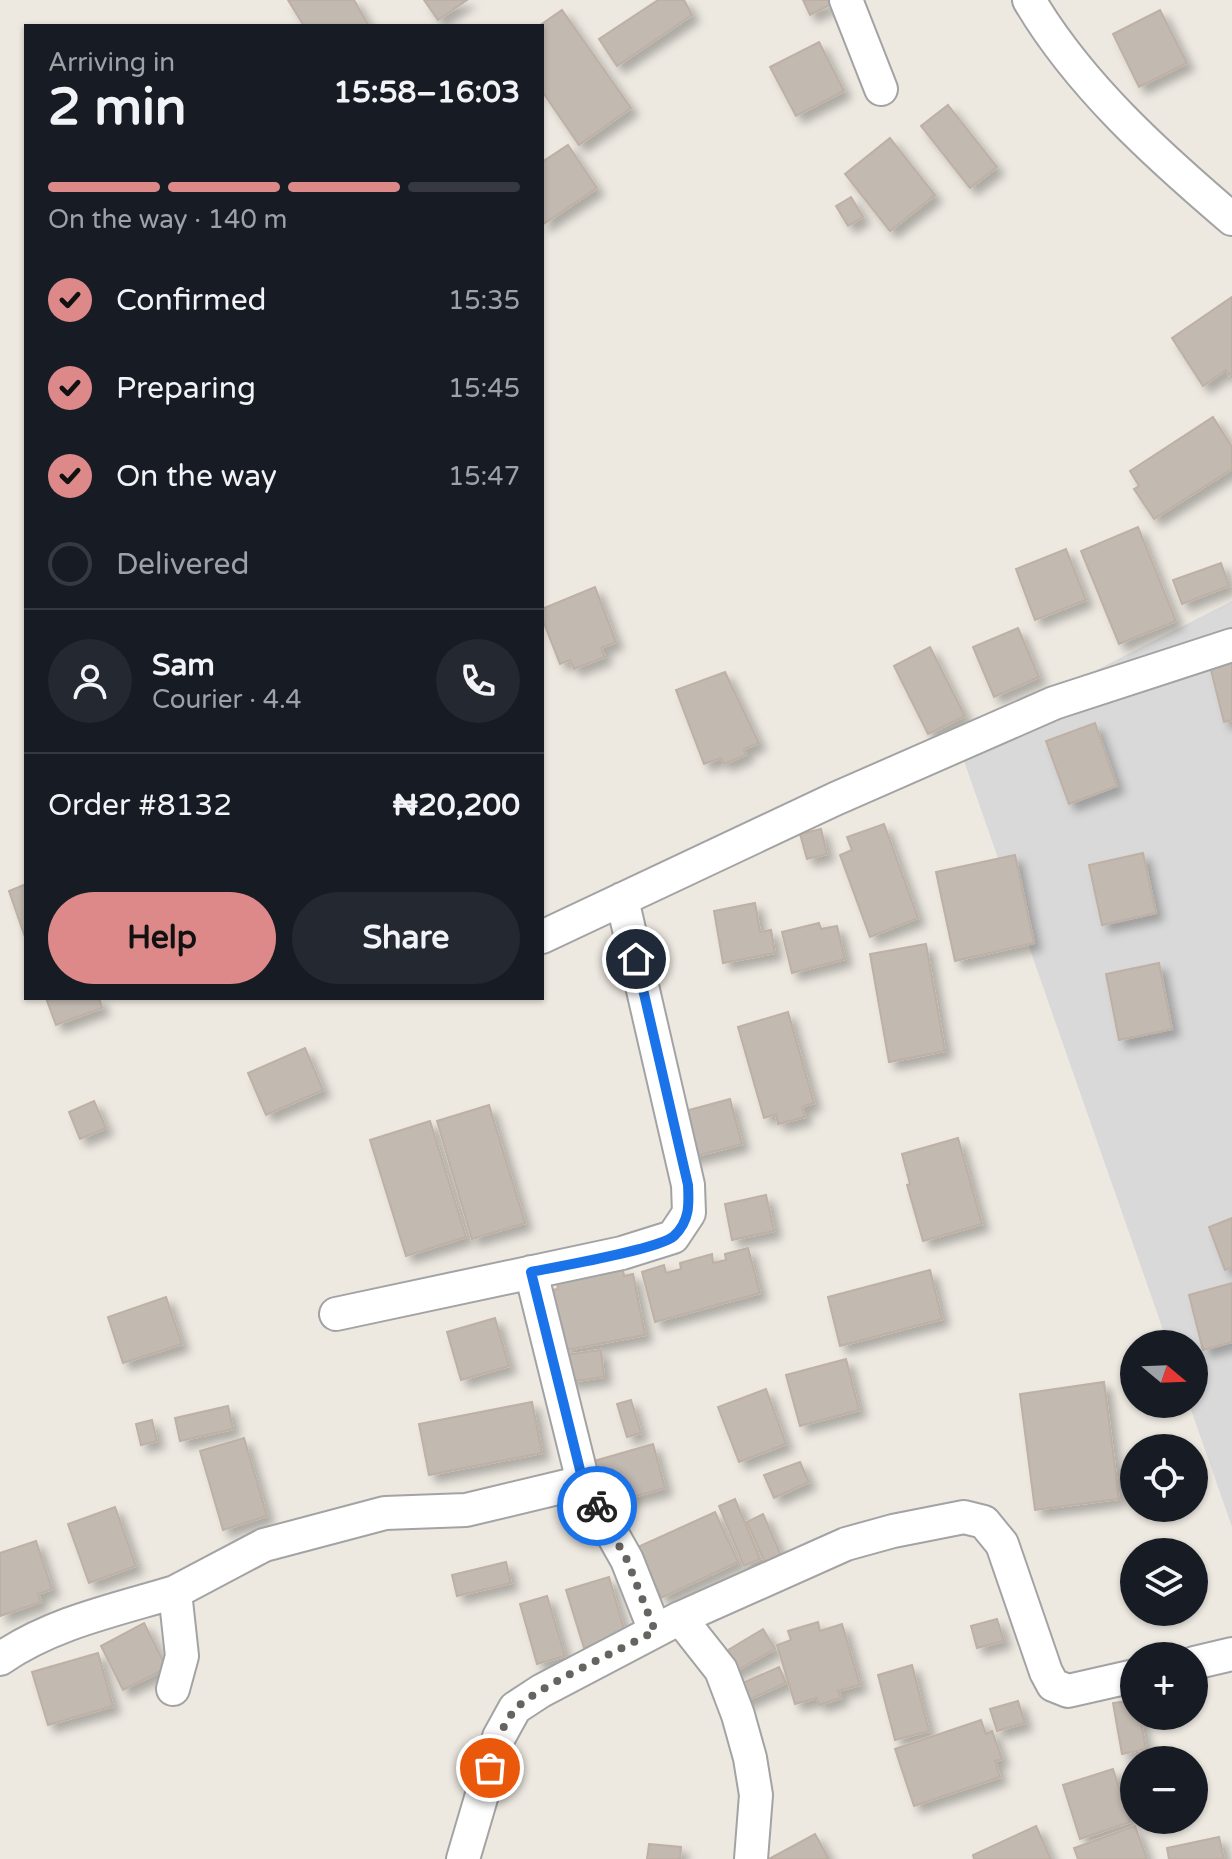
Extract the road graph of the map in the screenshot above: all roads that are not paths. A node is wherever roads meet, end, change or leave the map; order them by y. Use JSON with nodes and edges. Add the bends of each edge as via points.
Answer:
{"nodes":[{"id":1,"x":846,"y":0,"type":"edge"},
{"id":2,"x":1029,"y":0,"type":"edge"},
{"id":3,"x":881,"y":89,"type":"dead end"},
{"id":4,"x":1232,"y":219,"type":"edge"},
{"id":5,"x":1232,"y":645,"type":"edge"},
{"id":6,"x":622,"y":899,"type":"junction"},
{"id":7,"x":544,"y":936,"type":"edge"},
{"id":8,"x":531,"y":1272,"type":"junction"},
{"id":9,"x":336,"y":1314,"type":"dead end"},
{"id":10,"x":583,"y":1482,"type":"junction"},
{"id":11,"x":175,"y":1592,"type":"junction"},
{"id":12,"x":668,"y":1625,"type":"junction"},
{"id":13,"x":1232,"y":1654,"type":"edge"},
{"id":14,"x":0,"y":1659,"type":"edge"},
{"id":15,"x":1208,"y":1660,"type":"edge"},
{"id":16,"x":1120,"y":1679,"type":"edge"},
{"id":17,"x":173,"y":1689,"type":"dead end"},
{"id":18,"x":463,"y":1859,"type":"edge"},
{"id":19,"x":751,"y":1859,"type":"edge"}],
"edges":[{"from":1,"to":3,"type":"street"},
{"from":2,"to":4,"type":"street","via":[[1085,78]]},
{"from":5,"to":6,"type":"street","via":[[1054,703]]},
{"from":6,"to":7,"type":"street"},
{"from":6,"to":8,"type":"street","via":[[688,1185],[689,1213],[673,1237]]},
{"from":8,"to":9,"type":"street"},
{"from":8,"to":10,"type":"street"},
{"from":10,"to":11,"type":"street","via":[[466,1510],[385,1513],[264,1545]]},
{"from":10,"to":12,"type":"street"},
{"from":11,"to":14,"type":"street","via":[[59,1627]]},
{"from":11,"to":17,"type":"street","via":[[182,1656]]},
{"from":12,"to":16,"type":"street","via":[[846,1544],[964,1517],[984,1522],[1002,1544],[1053,1685],[1068,1691]]},
{"from":12,"to":18,"type":"street","via":[[515,1708],[499,1737]]},
{"from":12,"to":19,"type":"street","via":[[721,1670],[738,1715],[756,1795]]},
{"from":13,"to":15,"type":"street"}]}
